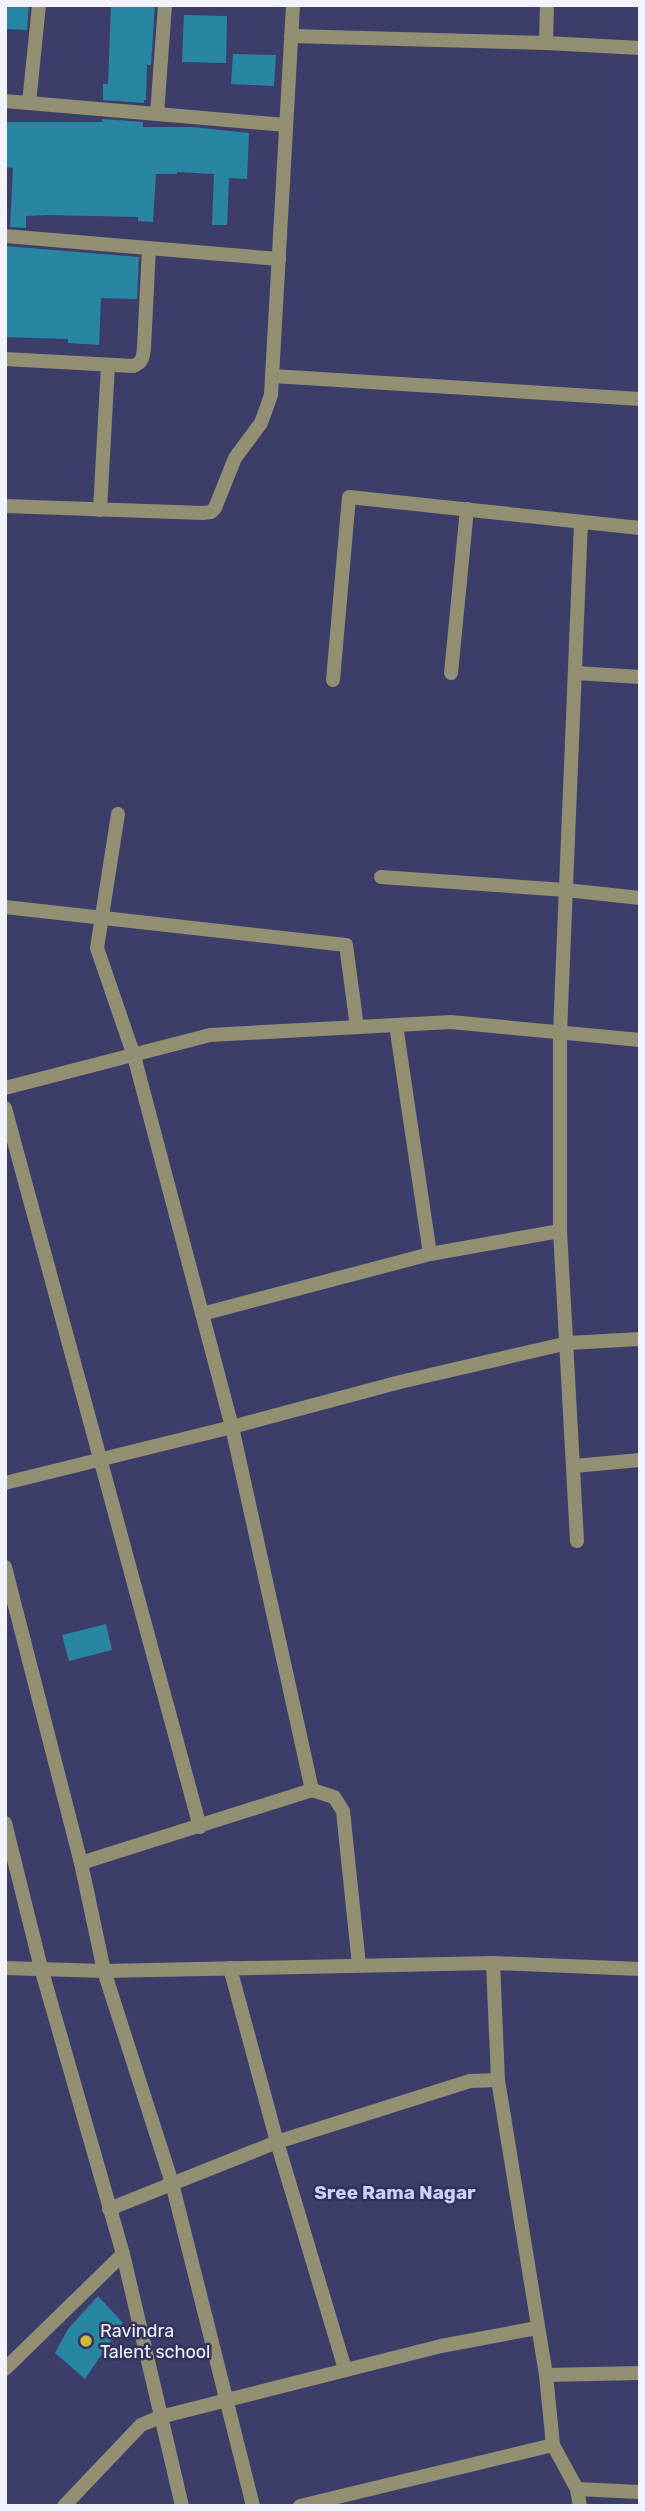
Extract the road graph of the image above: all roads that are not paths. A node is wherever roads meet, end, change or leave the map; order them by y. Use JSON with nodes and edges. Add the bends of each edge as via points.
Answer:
{"nodes":[{"id":1,"x":39,"y":5,"type":"edge"},
{"id":2,"x":165,"y":5,"type":"edge"},
{"id":3,"x":293,"y":5,"type":"edge"},
{"id":4,"x":547,"y":5,"type":"edge"},
{"id":5,"x":291,"y":36,"type":"junction"},
{"id":6,"x":545,"y":43,"type":"junction"},
{"id":7,"x":640,"y":48,"type":"edge"},
{"id":8,"x":5,"y":101,"type":"edge"},
{"id":9,"x":29,"y":103,"type":"junction"},
{"id":10,"x":157,"y":114,"type":"junction"},
{"id":11,"x":286,"y":125,"type":"junction"},
{"id":12,"x":5,"y":236,"type":"edge"},
{"id":13,"x":149,"y":248,"type":"junction"},
{"id":14,"x":279,"y":258,"type":"junction"},
{"id":15,"x":5,"y":359,"type":"edge"},
{"id":16,"x":108,"y":365,"type":"junction"},
{"id":17,"x":273,"y":376,"type":"junction"},
{"id":18,"x":640,"y":399,"type":"edge"},
{"id":19,"x":5,"y":506,"type":"edge"},
{"id":20,"x":467,"y":509,"type":"junction"},
{"id":21,"x":100,"y":510,"type":"junction"},
{"id":22,"x":581,"y":522,"type":"junction"},
{"id":23,"x":640,"y":528,"type":"edge"},
{"id":24,"x":451,"y":673,"type":"dead end"},
{"id":25,"x":576,"y":673,"type":"junction"},
{"id":26,"x":640,"y":677,"type":"edge"},
{"id":27,"x":333,"y":680,"type":"dead end"},
{"id":28,"x":118,"y":814,"type":"dead end"},
{"id":29,"x":381,"y":877,"type":"dead end"},
{"id":30,"x":566,"y":890,"type":"junction"},
{"id":31,"x":640,"y":898,"type":"edge"},
{"id":32,"x":5,"y":907,"type":"edge"},
{"id":33,"x":102,"y":916,"type":"junction"},
{"id":34,"x":396,"y":1025,"type":"junction"},
{"id":35,"x":357,"y":1027,"type":"junction"},
{"id":36,"x":560,"y":1032,"type":"junction"},
{"id":37,"x":640,"y":1040,"type":"edge"},
{"id":38,"x":134,"y":1056,"type":"junction"},
{"id":39,"x":5,"y":1088,"type":"edge"},
{"id":40,"x":5,"y":1108,"type":"edge"},
{"id":41,"x":560,"y":1231,"type":"junction"},
{"id":42,"x":430,"y":1254,"type":"junction"},
{"id":43,"x":202,"y":1314,"type":"junction"},
{"id":44,"x":640,"y":1339,"type":"edge"},
{"id":45,"x":568,"y":1343,"type":"junction"},
{"id":46,"x":232,"y":1427,"type":"junction"},
{"id":47,"x":102,"y":1461,"type":"junction"},
{"id":48,"x":640,"y":1461,"type":"edge"},
{"id":49,"x":574,"y":1466,"type":"junction"},
{"id":50,"x":5,"y":1483,"type":"edge"},
{"id":51,"x":577,"y":1541,"type":"dead end"},
{"id":52,"x":5,"y":1567,"type":"edge"},
{"id":53,"x":312,"y":1790,"type":"junction"},
{"id":54,"x":5,"y":1823,"type":"edge"},
{"id":55,"x":200,"y":1828,"type":"junction"},
{"id":56,"x":81,"y":1863,"type":"junction"},
{"id":57,"x":493,"y":1963,"type":"junction"},
{"id":58,"x":359,"y":1965,"type":"junction"},
{"id":59,"x":5,"y":1968,"type":"edge"},
{"id":60,"x":41,"y":1968,"type":"junction"},
{"id":61,"x":230,"y":1968,"type":"junction"},
{"id":62,"x":640,"y":1969,"type":"edge"},
{"id":63,"x":104,"y":1971,"type":"junction"},
{"id":64,"x":498,"y":2080,"type":"junction"},
{"id":65,"x":277,"y":2142,"type":"junction"},
{"id":66,"x":172,"y":2183,"type":"junction"},
{"id":67,"x":109,"y":2208,"type":"junction"},
{"id":68,"x":123,"y":2254,"type":"junction"},
{"id":69,"x":537,"y":2328,"type":"junction"},
{"id":70,"x":5,"y":2369,"type":"edge"},
{"id":71,"x":345,"y":2369,"type":"junction"},
{"id":72,"x":640,"y":2373,"type":"edge"},
{"id":73,"x":546,"y":2375,"type":"junction"},
{"id":74,"x":226,"y":2399,"type":"junction"},
{"id":75,"x":160,"y":2417,"type":"junction"},
{"id":76,"x":553,"y":2445,"type":"junction"},
{"id":77,"x":577,"y":2489,"type":"junction"},
{"id":78,"x":640,"y":2492,"type":"edge"},
{"id":79,"x":64,"y":2506,"type":"edge"},
{"id":80,"x":182,"y":2506,"type":"edge"},
{"id":81,"x":253,"y":2506,"type":"edge"},
{"id":82,"x":300,"y":2506,"type":"edge"},
{"id":83,"x":580,"y":2506,"type":"edge"}],
"edges":[{"from":1,"to":9,"type":"street"},
{"from":2,"to":10,"type":"street"},
{"from":3,"to":5,"type":"street"},
{"from":4,"to":6,"type":"street"},
{"from":5,"to":6,"type":"street"},
{"from":5,"to":11,"type":"street"},
{"from":6,"to":7,"type":"street"},
{"from":8,"to":9,"type":"street"},
{"from":9,"to":10,"type":"street"},
{"from":10,"to":11,"type":"street"},
{"from":11,"to":14,"type":"street"},
{"from":12,"to":13,"type":"street"},
{"from":13,"to":14,"type":"street"},
{"from":13,"to":16,"type":"street","via":[[142,359],[133,366]]},
{"from":14,"to":17,"type":"street"},
{"from":15,"to":16,"type":"street"},
{"from":16,"to":21,"type":"street"},
{"from":17,"to":18,"type":"street"},
{"from":17,"to":21,"type":"street","via":[[267,412],[235,458],[211,512]]},
{"from":19,"to":21,"type":"street"},
{"from":20,"to":22,"type":"street"},
{"from":20,"to":24,"type":"street"},
{"from":20,"to":27,"type":"street","via":[[349,497]]},
{"from":22,"to":23,"type":"street"},
{"from":22,"to":25,"type":"street"},
{"from":25,"to":26,"type":"street"},
{"from":25,"to":30,"type":"street"},
{"from":28,"to":33,"type":"street"},
{"from":29,"to":30,"type":"street"},
{"from":30,"to":31,"type":"street"},
{"from":30,"to":36,"type":"street"},
{"from":32,"to":33,"type":"street"},
{"from":33,"to":35,"type":"street","via":[[346,945]]},
{"from":33,"to":38,"type":"street","via":[[97,948]]},
{"from":34,"to":35,"type":"street"},
{"from":34,"to":36,"type":"street","via":[[451,1022]]},
{"from":34,"to":42,"type":"street"},
{"from":35,"to":38,"type":"street","via":[[209,1035]]},
{"from":36,"to":37,"type":"street"},
{"from":36,"to":41,"type":"street"},
{"from":38,"to":39,"type":"street"},
{"from":38,"to":43,"type":"street"},
{"from":40,"to":47,"type":"street"},
{"from":41,"to":42,"type":"street"},
{"from":41,"to":45,"type":"street"},
{"from":42,"to":43,"type":"street"},
{"from":43,"to":46,"type":"street"},
{"from":44,"to":45,"type":"street"},
{"from":45,"to":46,"type":"street"},
{"from":45,"to":49,"type":"street"},
{"from":46,"to":47,"type":"street"},
{"from":46,"to":53,"type":"street"},
{"from":47,"to":50,"type":"street"},
{"from":47,"to":55,"type":"street"},
{"from":48,"to":49,"type":"street"},
{"from":49,"to":51,"type":"street"},
{"from":52,"to":56,"type":"street"},
{"from":53,"to":55,"type":"street"},
{"from":53,"to":58,"type":"street","via":[[334,1797],[343,1811]]},
{"from":54,"to":60,"type":"street"},
{"from":55,"to":56,"type":"street"},
{"from":56,"to":63,"type":"street"},
{"from":57,"to":58,"type":"street"},
{"from":57,"to":62,"type":"street"},
{"from":57,"to":64,"type":"street"},
{"from":58,"to":61,"type":"street"},
{"from":59,"to":60,"type":"street"},
{"from":60,"to":63,"type":"street"},
{"from":60,"to":67,"type":"street"},
{"from":61,"to":63,"type":"street"},
{"from":61,"to":65,"type":"street"},
{"from":63,"to":66,"type":"street"},
{"from":64,"to":65,"type":"street","via":[[470,2081]]},
{"from":64,"to":69,"type":"street"},
{"from":65,"to":66,"type":"street"},
{"from":65,"to":71,"type":"street"},
{"from":66,"to":67,"type":"street"},
{"from":66,"to":74,"type":"street"},
{"from":67,"to":68,"type":"street"},
{"from":68,"to":70,"type":"street"},
{"from":68,"to":75,"type":"street"},
{"from":69,"to":71,"type":"street"},
{"from":69,"to":73,"type":"street"},
{"from":71,"to":74,"type":"street"},
{"from":72,"to":73,"type":"street"},
{"from":73,"to":76,"type":"street"},
{"from":74,"to":75,"type":"street"},
{"from":74,"to":81,"type":"street"},
{"from":75,"to":79,"type":"street","via":[[141,2425]]},
{"from":75,"to":80,"type":"street"},
{"from":76,"to":77,"type":"street"},
{"from":76,"to":82,"type":"street"},
{"from":77,"to":78,"type":"street"},
{"from":77,"to":83,"type":"street"}]}
